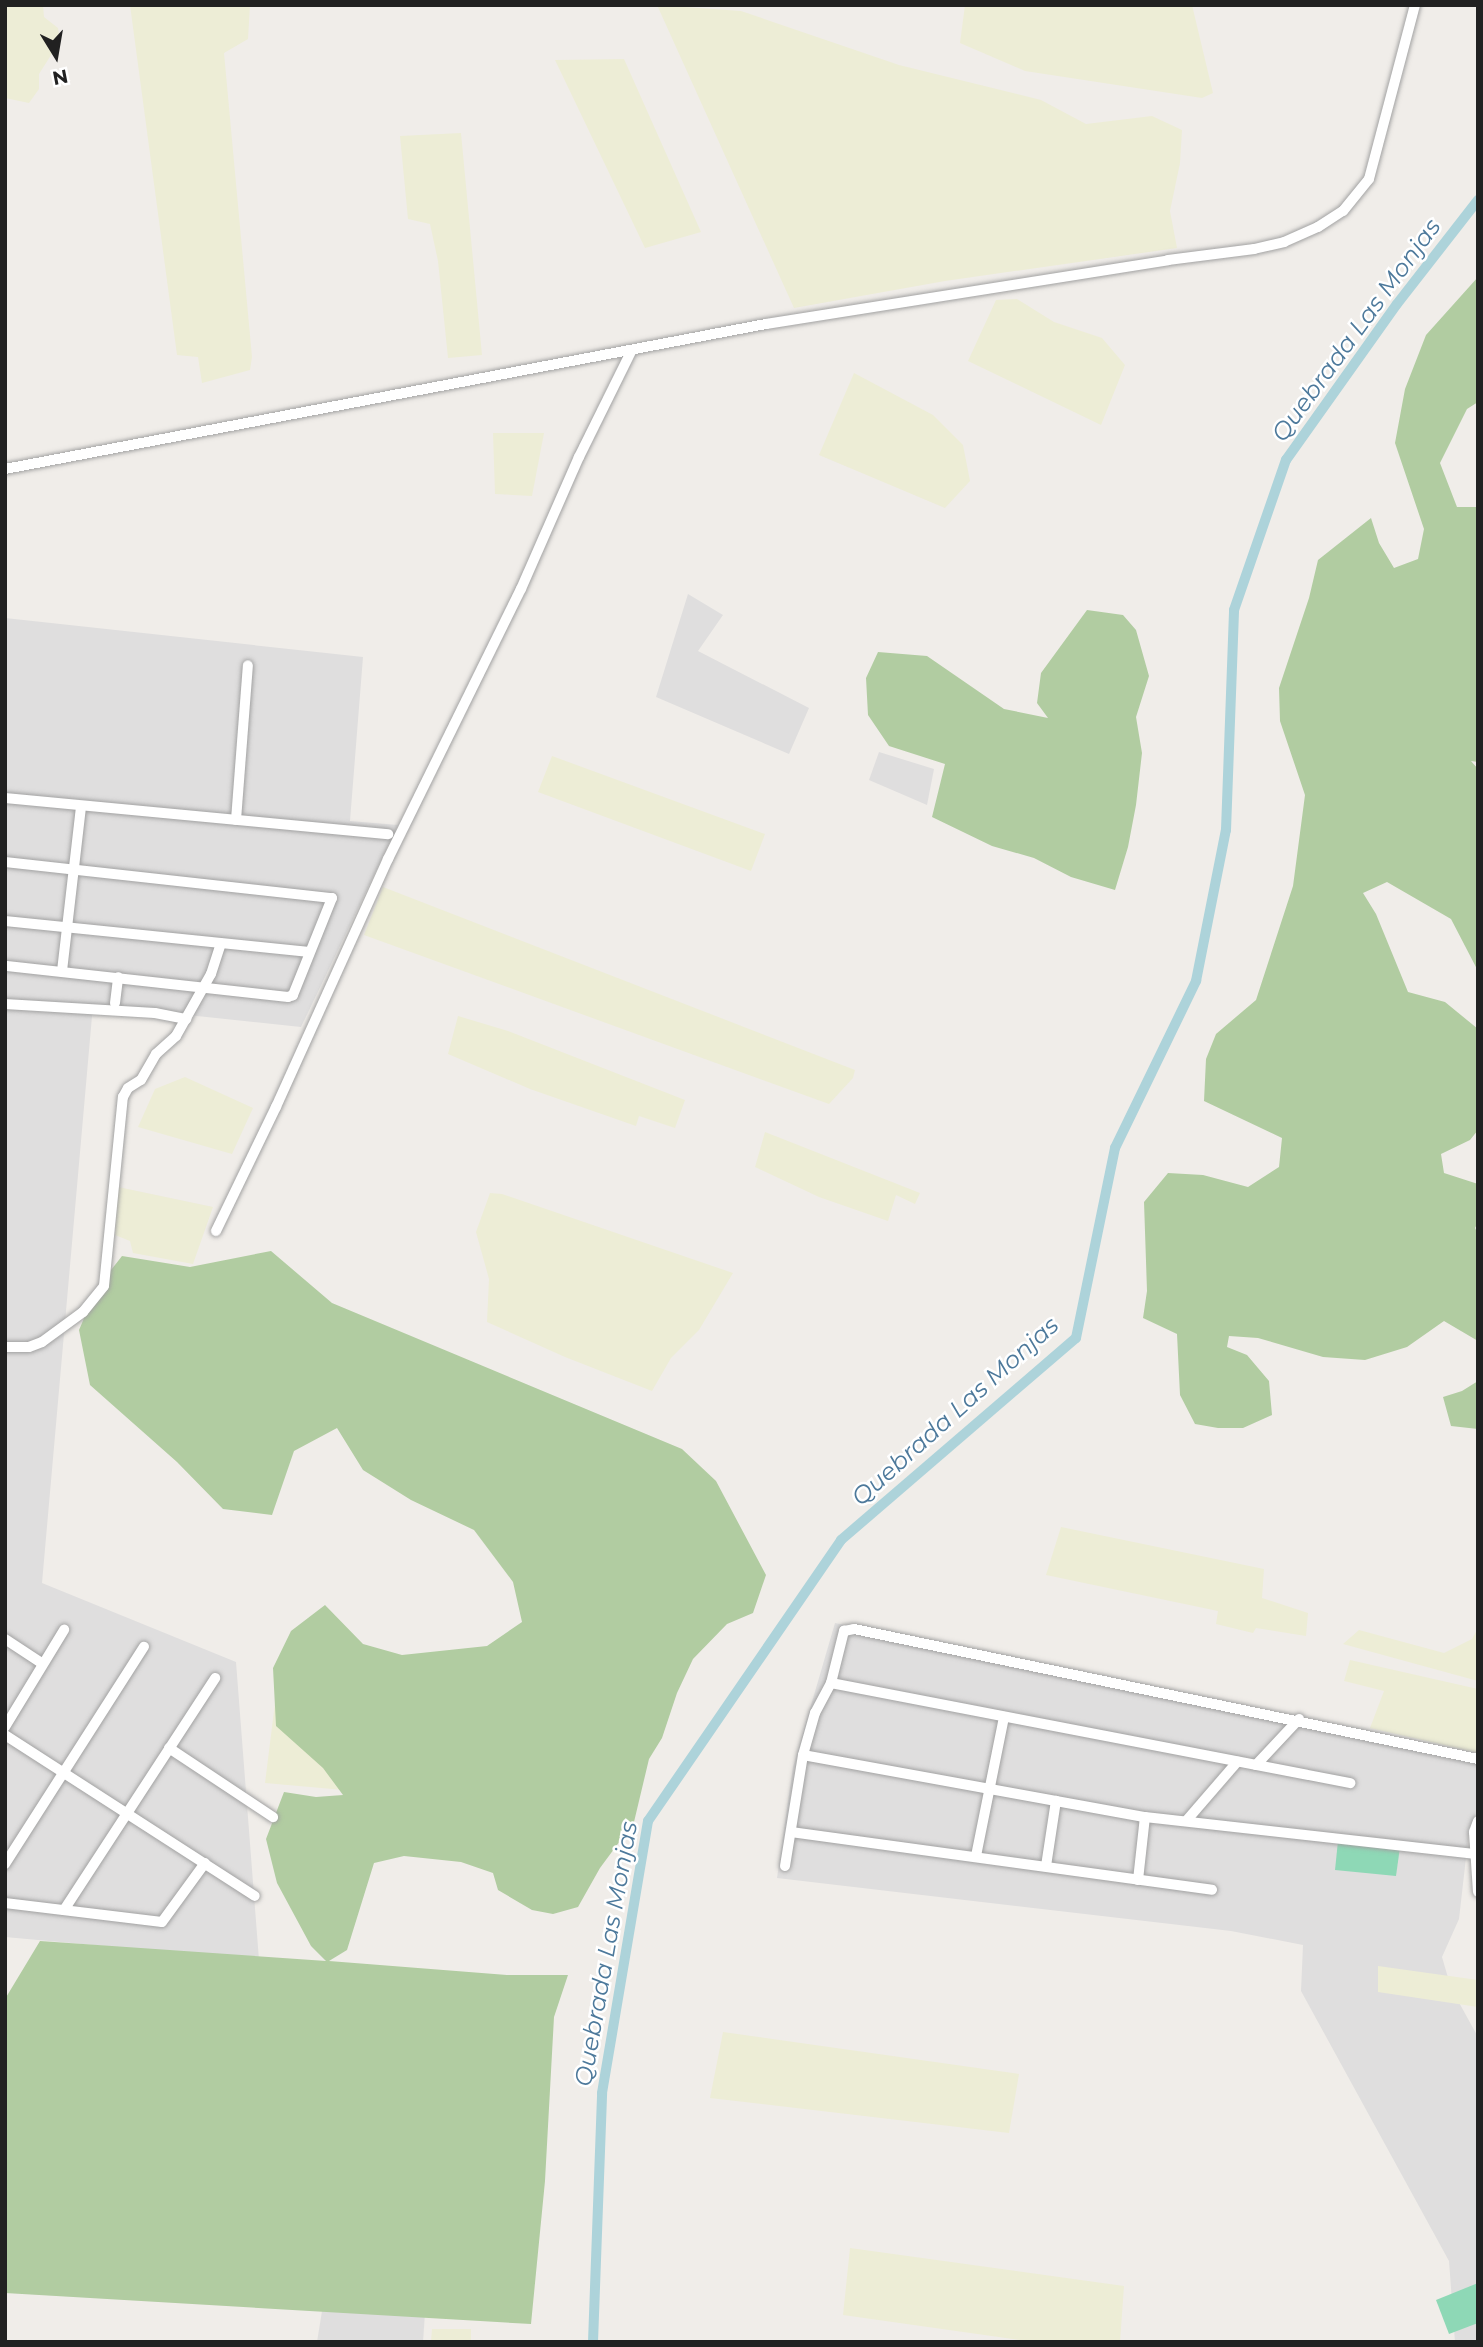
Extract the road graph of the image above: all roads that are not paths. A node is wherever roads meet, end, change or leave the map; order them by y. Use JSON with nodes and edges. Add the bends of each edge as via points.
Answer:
{"nodes":[{"id":1,"x":1415,"y":5,"type":"edge"},
{"id":2,"x":631,"y":352,"type":"junction"},
{"id":3,"x":5,"y":469,"type":"edge"},
{"id":4,"x":248,"y":665,"type":"dead end"},
{"id":5,"x":5,"y":798,"type":"edge"},
{"id":6,"x":81,"y":807,"type":"junction"},
{"id":7,"x":236,"y":820,"type":"junction"},
{"id":8,"x":388,"y":834,"type":"dead end"},
{"id":9,"x":5,"y":862,"type":"edge"},
{"id":10,"x":75,"y":871,"type":"junction"},
{"id":11,"x":5,"y":921,"type":"edge"},
{"id":12,"x":67,"y":928,"type":"junction"},
{"id":13,"x":221,"y":944,"type":"junction"},
{"id":14,"x":309,"y":952,"type":"junction"},
{"id":15,"x":5,"y":965,"type":"edge"},
{"id":16,"x":62,"y":971,"type":"junction"},
{"id":17,"x":118,"y":977,"type":"junction"},
{"id":18,"x":202,"y":987,"type":"junction"},
{"id":19,"x":115,"y":1003,"type":"dead end"},
{"id":20,"x":5,"y":1004,"type":"edge"},
{"id":21,"x":186,"y":1019,"type":"junction"},
{"id":22,"x":216,"y":1231,"type":"dead end"},
{"id":23,"x":5,"y":1347,"type":"edge"},
{"id":24,"x":64,"y":1630,"type":"dead end"},
{"id":25,"x":5,"y":1639,"type":"edge"},
{"id":26,"x":144,"y":1647,"type":"dead end"},
{"id":27,"x":43,"y":1664,"type":"junction"},
{"id":28,"x":215,"y":1678,"type":"dead end"},
{"id":29,"x":831,"y":1684,"type":"junction"},
{"id":30,"x":1004,"y":1717,"type":"junction"},
{"id":31,"x":1299,"y":1719,"type":"junction"},
{"id":32,"x":5,"y":1727,"type":"edge"},
{"id":33,"x":5,"y":1735,"type":"edge"},
{"id":34,"x":169,"y":1748,"type":"junction"},
{"id":35,"x":803,"y":1755,"type":"junction"},
{"id":36,"x":1478,"y":1759,"type":"edge"},
{"id":37,"x":1237,"y":1762,"type":"junction"},
{"id":38,"x":1256,"y":1765,"type":"junction"},
{"id":39,"x":64,"y":1773,"type":"junction"},
{"id":40,"x":1350,"y":1783,"type":"dead end"},
{"id":41,"x":990,"y":1789,"type":"junction"},
{"id":42,"x":1056,"y":1801,"type":"junction"},
{"id":43,"x":127,"y":1813,"type":"junction"},
{"id":44,"x":273,"y":1817,"type":"dead end"},
{"id":45,"x":1145,"y":1817,"type":"junction"},
{"id":46,"x":1187,"y":1820,"type":"junction"},
{"id":47,"x":1478,"y":1821,"type":"edge"},
{"id":48,"x":791,"y":1832,"type":"junction"},
{"id":49,"x":1474,"y":1854,"type":"junction"},
{"id":50,"x":976,"y":1856,"type":"junction"},
{"id":51,"x":205,"y":1863,"type":"junction"},
{"id":52,"x":5,"y":1864,"type":"edge"},
{"id":53,"x":785,"y":1866,"type":"dead end"},
{"id":54,"x":1046,"y":1866,"type":"junction"},
{"id":55,"x":1138,"y":1880,"type":"junction"},
{"id":56,"x":1212,"y":1890,"type":"dead end"},
{"id":57,"x":1478,"y":1892,"type":"edge"},
{"id":58,"x":255,"y":1896,"type":"dead end"},
{"id":59,"x":5,"y":1903,"type":"edge"},
{"id":60,"x":64,"y":1910,"type":"junction"}],
"edges":[{"from":1,"to":2,"type":"street","via":[[1368,179],[1343,211],[1299,235],[1254,249],[780,322]]},
{"from":2,"to":3,"type":"street"},
{"from":2,"to":22,"type":"street"},
{"from":4,"to":7,"type":"street"},
{"from":5,"to":6,"type":"street"},
{"from":6,"to":7,"type":"street"},
{"from":6,"to":10,"type":"street"},
{"from":7,"to":8,"type":"street"},
{"from":9,"to":10,"type":"street"},
{"from":10,"to":12,"type":"street"},
{"from":10,"to":14,"type":"street","via":[[332,898]]},
{"from":11,"to":12,"type":"street"},
{"from":12,"to":13,"type":"street"},
{"from":12,"to":16,"type":"street"},
{"from":13,"to":14,"type":"street"},
{"from":13,"to":18,"type":"street"},
{"from":14,"to":18,"type":"street","via":[[293,995],[288,997]]},
{"from":15,"to":16,"type":"street"},
{"from":16,"to":17,"type":"street"},
{"from":17,"to":18,"type":"street"},
{"from":17,"to":19,"type":"street"},
{"from":18,"to":21,"type":"street"},
{"from":20,"to":21,"type":"street"},
{"from":21,"to":23,"type":"street","via":[[123,1097],[104,1286],[83,1312],[43,1342]]},
{"from":24,"to":27,"type":"street"},
{"from":25,"to":27,"type":"street"},
{"from":26,"to":39,"type":"street"},
{"from":27,"to":32,"type":"street"},
{"from":28,"to":34,"type":"street"},
{"from":29,"to":30,"type":"street"},
{"from":29,"to":31,"type":"street","via":[[844,1631],[854,1629]]},
{"from":29,"to":35,"type":"street","via":[[815,1713]]},
{"from":30,"to":37,"type":"street"},
{"from":30,"to":41,"type":"street"},
{"from":31,"to":36,"type":"street"},
{"from":31,"to":38,"type":"street"},
{"from":33,"to":39,"type":"street"},
{"from":34,"to":43,"type":"street"},
{"from":34,"to":44,"type":"street"},
{"from":35,"to":41,"type":"street"},
{"from":35,"to":48,"type":"street"},
{"from":37,"to":38,"type":"street"},
{"from":37,"to":46,"type":"street"},
{"from":38,"to":40,"type":"street"},
{"from":39,"to":43,"type":"street"},
{"from":39,"to":52,"type":"street"},
{"from":41,"to":42,"type":"street"},
{"from":41,"to":50,"type":"street"},
{"from":42,"to":45,"type":"street"},
{"from":42,"to":54,"type":"street"},
{"from":43,"to":51,"type":"street"},
{"from":43,"to":60,"type":"street"},
{"from":45,"to":46,"type":"street"},
{"from":45,"to":55,"type":"street"},
{"from":46,"to":49,"type":"street"},
{"from":47,"to":49,"type":"street"},
{"from":48,"to":50,"type":"street"},
{"from":48,"to":53,"type":"street"},
{"from":49,"to":57,"type":"street"},
{"from":50,"to":54,"type":"street"},
{"from":51,"to":58,"type":"street"},
{"from":51,"to":60,"type":"street","via":[[162,1922]]},
{"from":54,"to":55,"type":"street"},
{"from":55,"to":56,"type":"street"},
{"from":59,"to":60,"type":"street"}]}
